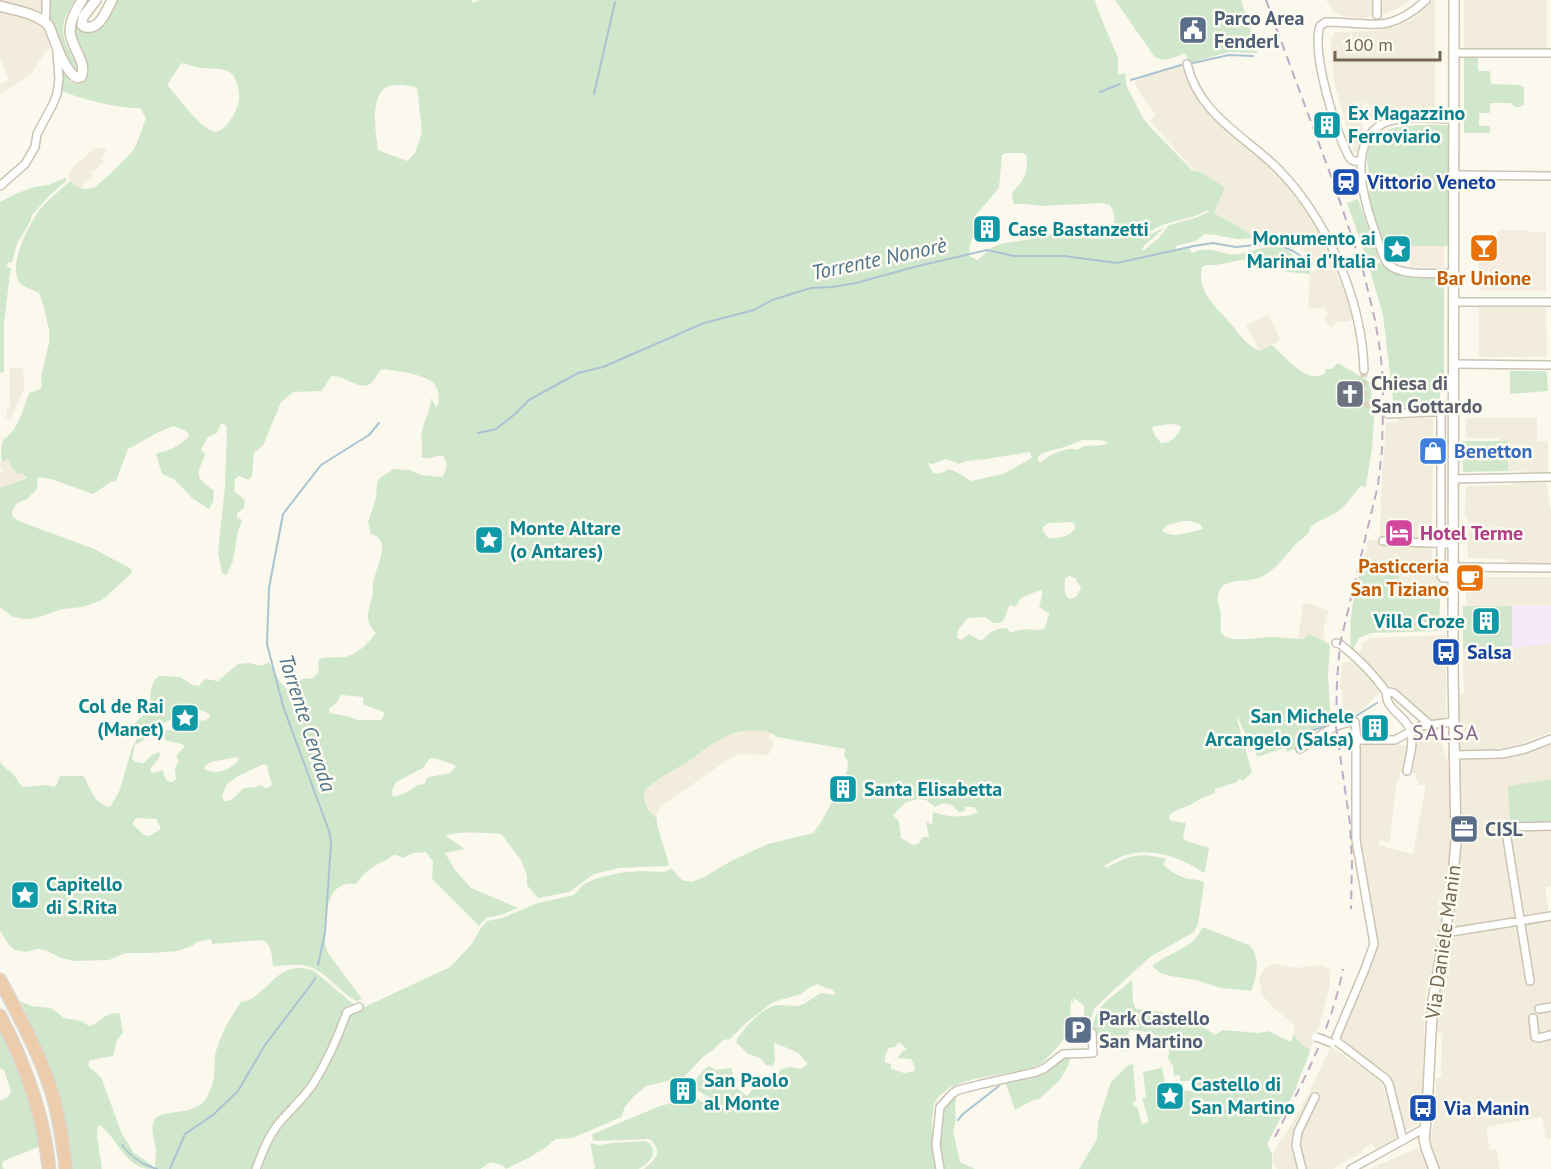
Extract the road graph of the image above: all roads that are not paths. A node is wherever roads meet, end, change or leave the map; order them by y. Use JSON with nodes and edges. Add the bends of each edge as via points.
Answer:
{"nodes":[{"id":1,"x":46,"y":0,"type":"edge"},
{"id":2,"x":82,"y":0,"type":"edge"},
{"id":3,"x":96,"y":0,"type":"edge"},
{"id":4,"x":112,"y":0,"type":"edge"},
{"id":5,"x":1377,"y":0,"type":"edge"},
{"id":6,"x":1426,"y":0,"type":"edge"},
{"id":7,"x":1454,"y":0,"type":"edge"},
{"id":8,"x":0,"y":6,"type":"edge"},
{"id":9,"x":1377,"y":15,"type":"dead end"},
{"id":10,"x":45,"y":22,"type":"junction"},
{"id":11,"x":57,"y":45,"type":"junction"},
{"id":12,"x":1454,"y":53,"type":"junction"},
{"id":13,"x":1551,"y":53,"type":"edge"},
{"id":14,"x":1187,"y":64,"type":"dead end"},
{"id":15,"x":1454,"y":119,"type":"junction"},
{"id":16,"x":1361,"y":160,"type":"junction"},
{"id":17,"x":1453,"y":175,"type":"junction"},
{"id":18,"x":1551,"y":176,"type":"edge"},
{"id":19,"x":0,"y":186,"type":"edge"},
{"id":20,"x":1453,"y":273,"type":"junction"},
{"id":21,"x":1453,"y":302,"type":"junction"},
{"id":22,"x":1551,"y":302,"type":"edge"},
{"id":23,"x":1453,"y":364,"type":"junction"},
{"id":24,"x":1551,"y":365,"type":"edge"},
{"id":25,"x":1364,"y":370,"type":"tunnel mouth"},
{"id":26,"x":1441,"y":411,"type":"junction"},
{"id":27,"x":1453,"y":411,"type":"junction"},
{"id":28,"x":1388,"y":414,"type":"tunnel mouth"},
{"id":29,"x":1551,"y":477,"type":"edge"},
{"id":30,"x":1453,"y":479,"type":"junction"},
{"id":31,"x":1383,"y":541,"type":"dead end"},
{"id":32,"x":1441,"y":543,"type":"junction"},
{"id":33,"x":1453,"y":544,"type":"junction"},
{"id":34,"x":1453,"y":567,"type":"junction"},
{"id":35,"x":1551,"y":568,"type":"edge"},
{"id":36,"x":1448,"y":578,"type":"junction"},
{"id":37,"x":1336,"y":643,"type":"dead end"},
{"id":38,"x":1387,"y":693,"type":"junction"},
{"id":39,"x":1453,"y":722,"type":"junction"},
{"id":40,"x":1429,"y":724,"type":"junction"},
{"id":41,"x":1411,"y":730,"type":"junction"},
{"id":42,"x":1551,"y":739,"type":"edge"},
{"id":43,"x":1357,"y":741,"type":"junction"},
{"id":44,"x":1300,"y":749,"type":"dead end"},
{"id":45,"x":1454,"y":755,"type":"junction"},
{"id":46,"x":1407,"y":771,"type":"dead end"},
{"id":47,"x":1551,"y":826,"type":"edge"},
{"id":48,"x":1551,"y":916,"type":"edge"},
{"id":49,"x":1520,"y":921,"type":"junction"},
{"id":50,"x":1445,"y":933,"type":"junction"},
{"id":51,"x":0,"y":981,"type":"edge"},
{"id":52,"x":1530,"y":981,"type":"dead end"},
{"id":53,"x":359,"y":1006,"type":"dead end"},
{"id":54,"x":1551,"y":1007,"type":"edge"},
{"id":55,"x":1539,"y":1009,"type":"dead end"},
{"id":56,"x":0,"y":1016,"type":"edge"},
{"id":57,"x":1533,"y":1018,"type":"dead end"},
{"id":58,"x":1092,"y":1033,"type":"dead end"},
{"id":59,"x":1551,"y":1035,"type":"edge"},
{"id":60,"x":1314,"y":1036,"type":"dead end"},
{"id":61,"x":1351,"y":1053,"type":"junction"},
{"id":62,"x":1315,"y":1096,"type":"dead end"},
{"id":63,"x":1425,"y":1128,"type":"junction"},
{"id":64,"x":1403,"y":1140,"type":"junction"},
{"id":65,"x":49,"y":1169,"type":"edge"},
{"id":66,"x":66,"y":1169,"type":"edge"},
{"id":67,"x":256,"y":1169,"type":"edge"},
{"id":68,"x":940,"y":1169,"type":"edge"},
{"id":69,"x":1302,"y":1169,"type":"edge"},
{"id":70,"x":1351,"y":1169,"type":"edge"},
{"id":71,"x":1434,"y":1169,"type":"edge"}],
"edges":[{"from":1,"to":10,"type":"street"},
{"from":2,"to":11,"type":"street","via":[[70,31],[83,67],[81,77],[71,75]]},
{"from":3,"to":4,"type":"street","via":[[82,20],[85,27],[96,26]]},
{"from":5,"to":9,"type":"street"},
{"from":6,"to":16,"type":"street","via":[[1389,23],[1326,22],[1320,26],[1320,60],[1327,90],[1349,157]]},
{"from":7,"to":12,"type":"street","name":"Via Daniele Manin"},
{"from":8,"to":10,"type":"street"},
{"from":10,"to":11,"type":"street"},
{"from":11,"to":19,"type":"street","via":[[59,79],[53,104],[25,164]]},
{"from":12,"to":13,"type":"street"},
{"from":12,"to":15,"type":"street","name":"Via Daniele Manin"},
{"from":14,"to":25,"type":"street","via":[[1191,80],[1207,106],[1278,168],[1322,228],[1353,303]]},
{"from":15,"to":16,"type":"street","via":[[1384,123],[1368,137]]},
{"from":15,"to":17,"type":"street","name":"Via Daniele Manin"},
{"from":16,"to":20,"type":"street","via":[[1364,202],[1387,264],[1407,272]]},
{"from":17,"to":18,"type":"street"},
{"from":17,"to":20,"type":"street","name":"Via Daniele Manin"},
{"from":20,"to":21,"type":"street","name":"Via Daniele Manin"},
{"from":21,"to":22,"type":"street"},
{"from":21,"to":23,"type":"street","name":"Via Daniele Manin"},
{"from":23,"to":24,"type":"street"},
{"from":23,"to":27,"type":"street","name":"Via Daniele Manin"},
{"from":26,"to":27,"type":"street"},
{"from":26,"to":28,"type":"street"},
{"from":26,"to":32,"type":"street"},
{"from":27,"to":30,"type":"street","name":"Via Daniele Manin"},
{"from":29,"to":30,"type":"street"},
{"from":30,"to":33,"type":"street","name":"Via Daniele Manin"},
{"from":31,"to":32,"type":"street"},
{"from":32,"to":33,"type":"street"},
{"from":32,"to":36,"type":"street"},
{"from":33,"to":34,"type":"street","name":"Via Daniele Manin"},
{"from":34,"to":35,"type":"street"},
{"from":34,"to":36,"type":"street","name":"Via Daniele Manin"},
{"from":36,"to":39,"type":"street","name":"Via Daniele Manin"},
{"from":37,"to":38,"type":"street","via":[[1366,666]]},
{"from":38,"to":40,"type":"street","via":[[1394,693]]},
{"from":38,"to":41,"type":"street","via":[[1387,702]]},
{"from":39,"to":40,"type":"street"},
{"from":39,"to":45,"type":"street","name":"Via Daniele Manin"},
{"from":40,"to":41,"type":"street"},
{"from":41,"to":43,"type":"street","via":[[1395,740]]},
{"from":41,"to":46,"type":"street"},
{"from":42,"to":45,"type":"street","via":[[1507,753]]},
{"from":43,"to":44,"type":"street","via":[[1352,721]]},
{"from":43,"to":61,"type":"street","via":[[1356,840],[1374,944],[1335,1040]]},
{"from":45,"to":50,"type":"street","name":"Via Daniele Manin","via":[[1455,855]]},
{"from":47,"to":49,"type":"street","via":[[1506,830]]},
{"from":48,"to":49,"type":"street"},
{"from":49,"to":50,"type":"street"},
{"from":49,"to":52,"type":"street"},
{"from":50,"to":63,"type":"street","name":"Via Daniele Manin","via":[[1433,1000]]},
{"from":51,"to":66,"type":"highway","via":[[32,1041],[52,1091]]},
{"from":53,"to":67,"type":"street","via":[[347,1012],[321,1069],[279,1124]]},
{"from":54,"to":55,"type":"street"},
{"from":56,"to":65,"type":"highway","via":[[34,1094]]},
{"from":57,"to":59,"type":"street","via":[[1535,1037]]},
{"from":58,"to":68,"type":"street","via":[[1093,1053],[1063,1054],[1036,1072],[952,1094],[940,1107],[936,1145]]},
{"from":60,"to":61,"type":"street","bridge":true},
{"from":61,"to":64,"type":"street","via":[[1386,1078]]},
{"from":62,"to":69,"type":"street","via":[[1298,1132],[1296,1145]]},
{"from":63,"to":64,"type":"street"},
{"from":63,"to":71,"type":"street","name":"Via Daniele Manin","via":[[1425,1145]]},
{"from":64,"to":70,"type":"street"}]}
